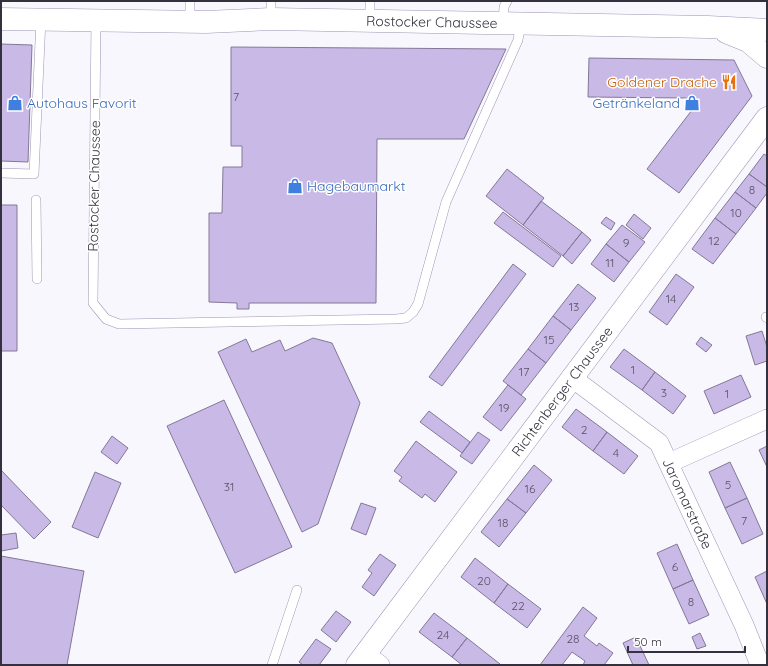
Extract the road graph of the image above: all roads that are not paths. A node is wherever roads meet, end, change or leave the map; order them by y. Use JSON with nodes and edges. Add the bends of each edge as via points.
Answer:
{"nodes":[{"id":1,"x":507,"y":1,"type":"edge"},
{"id":2,"x":271,"y":10,"type":"edge"},
{"id":3,"x":190,"y":11,"type":"edge"},
{"id":4,"x":370,"y":11,"type":"edge"},
{"id":5,"x":1,"y":19,"type":"edge"},
{"id":6,"x":41,"y":19,"type":"junction"},
{"id":7,"x":96,"y":20,"type":"junction"},
{"id":8,"x":512,"y":23,"type":"junction"},
{"id":9,"x":708,"y":27,"type":"junction"},
{"id":10,"x":767,"y":30,"type":"edge"},
{"id":11,"x":767,"y":57,"type":"edge"},
{"id":12,"x":767,"y":118,"type":"edge"},
{"id":13,"x":1,"y":173,"type":"edge"},
{"id":14,"x":36,"y":200,"type":"dead end"},
{"id":15,"x":37,"y":279,"type":"dead end"},
{"id":16,"x":572,"y":377,"type":"junction"},
{"id":17,"x":767,"y":419,"type":"edge"},
{"id":18,"x":669,"y":463,"type":"junction"},
{"id":19,"x":297,"y":590,"type":"dead end"},
{"id":20,"x":367,"y":661,"type":"edge"},
{"id":21,"x":272,"y":665,"type":"edge"},
{"id":22,"x":760,"y":665,"type":"edge"}],
"edges":[{"from":1,"to":8,"type":"lane","name":"Rostocker Chaussee","via":[[504,7]]},
{"from":2,"to":3,"type":"main road","name":"Rostocker Chaussee"},
{"from":2,"to":4,"type":"main road","name":"Rostocker Chaussee"},
{"from":3,"to":7,"type":"main road","name":"Rostocker Chaussee"},
{"from":4,"to":8,"type":"main road","name":"Rostocker Chaussee"},
{"from":5,"to":6,"type":"main road","name":"Rostocker Chaussee"},
{"from":6,"to":7,"type":"main road","name":"Rostocker Chaussee"},
{"from":6,"to":13,"type":"lane","via":[[34,174]]},
{"from":7,"to":8,"type":"lane","name":"Rostocker Chaussee","via":[[92,304],[106,319],[119,324],[406,318],[414,312],[446,202],[518,40]]},
{"from":8,"to":9,"type":"main road","name":"Rostocker Chaussee"},
{"from":9,"to":10,"type":"main road","name":"Rostocker Chaussee"},
{"from":9,"to":11,"type":"main road","via":[[748,41]]},
{"from":12,"to":16,"type":"main road","name":"Richtenberger Chaussee"},
{"from":14,"to":15,"type":"lane"},
{"from":16,"to":18,"type":"street","name":"Jaromarstraße","via":[[659,443]]},
{"from":16,"to":20,"type":"main road","name":"Richtenberger Chaussee"},
{"from":17,"to":18,"type":"street"},
{"from":18,"to":22,"type":"street","name":"Jaromarstraße"},
{"from":19,"to":21,"type":"lane"}]}
